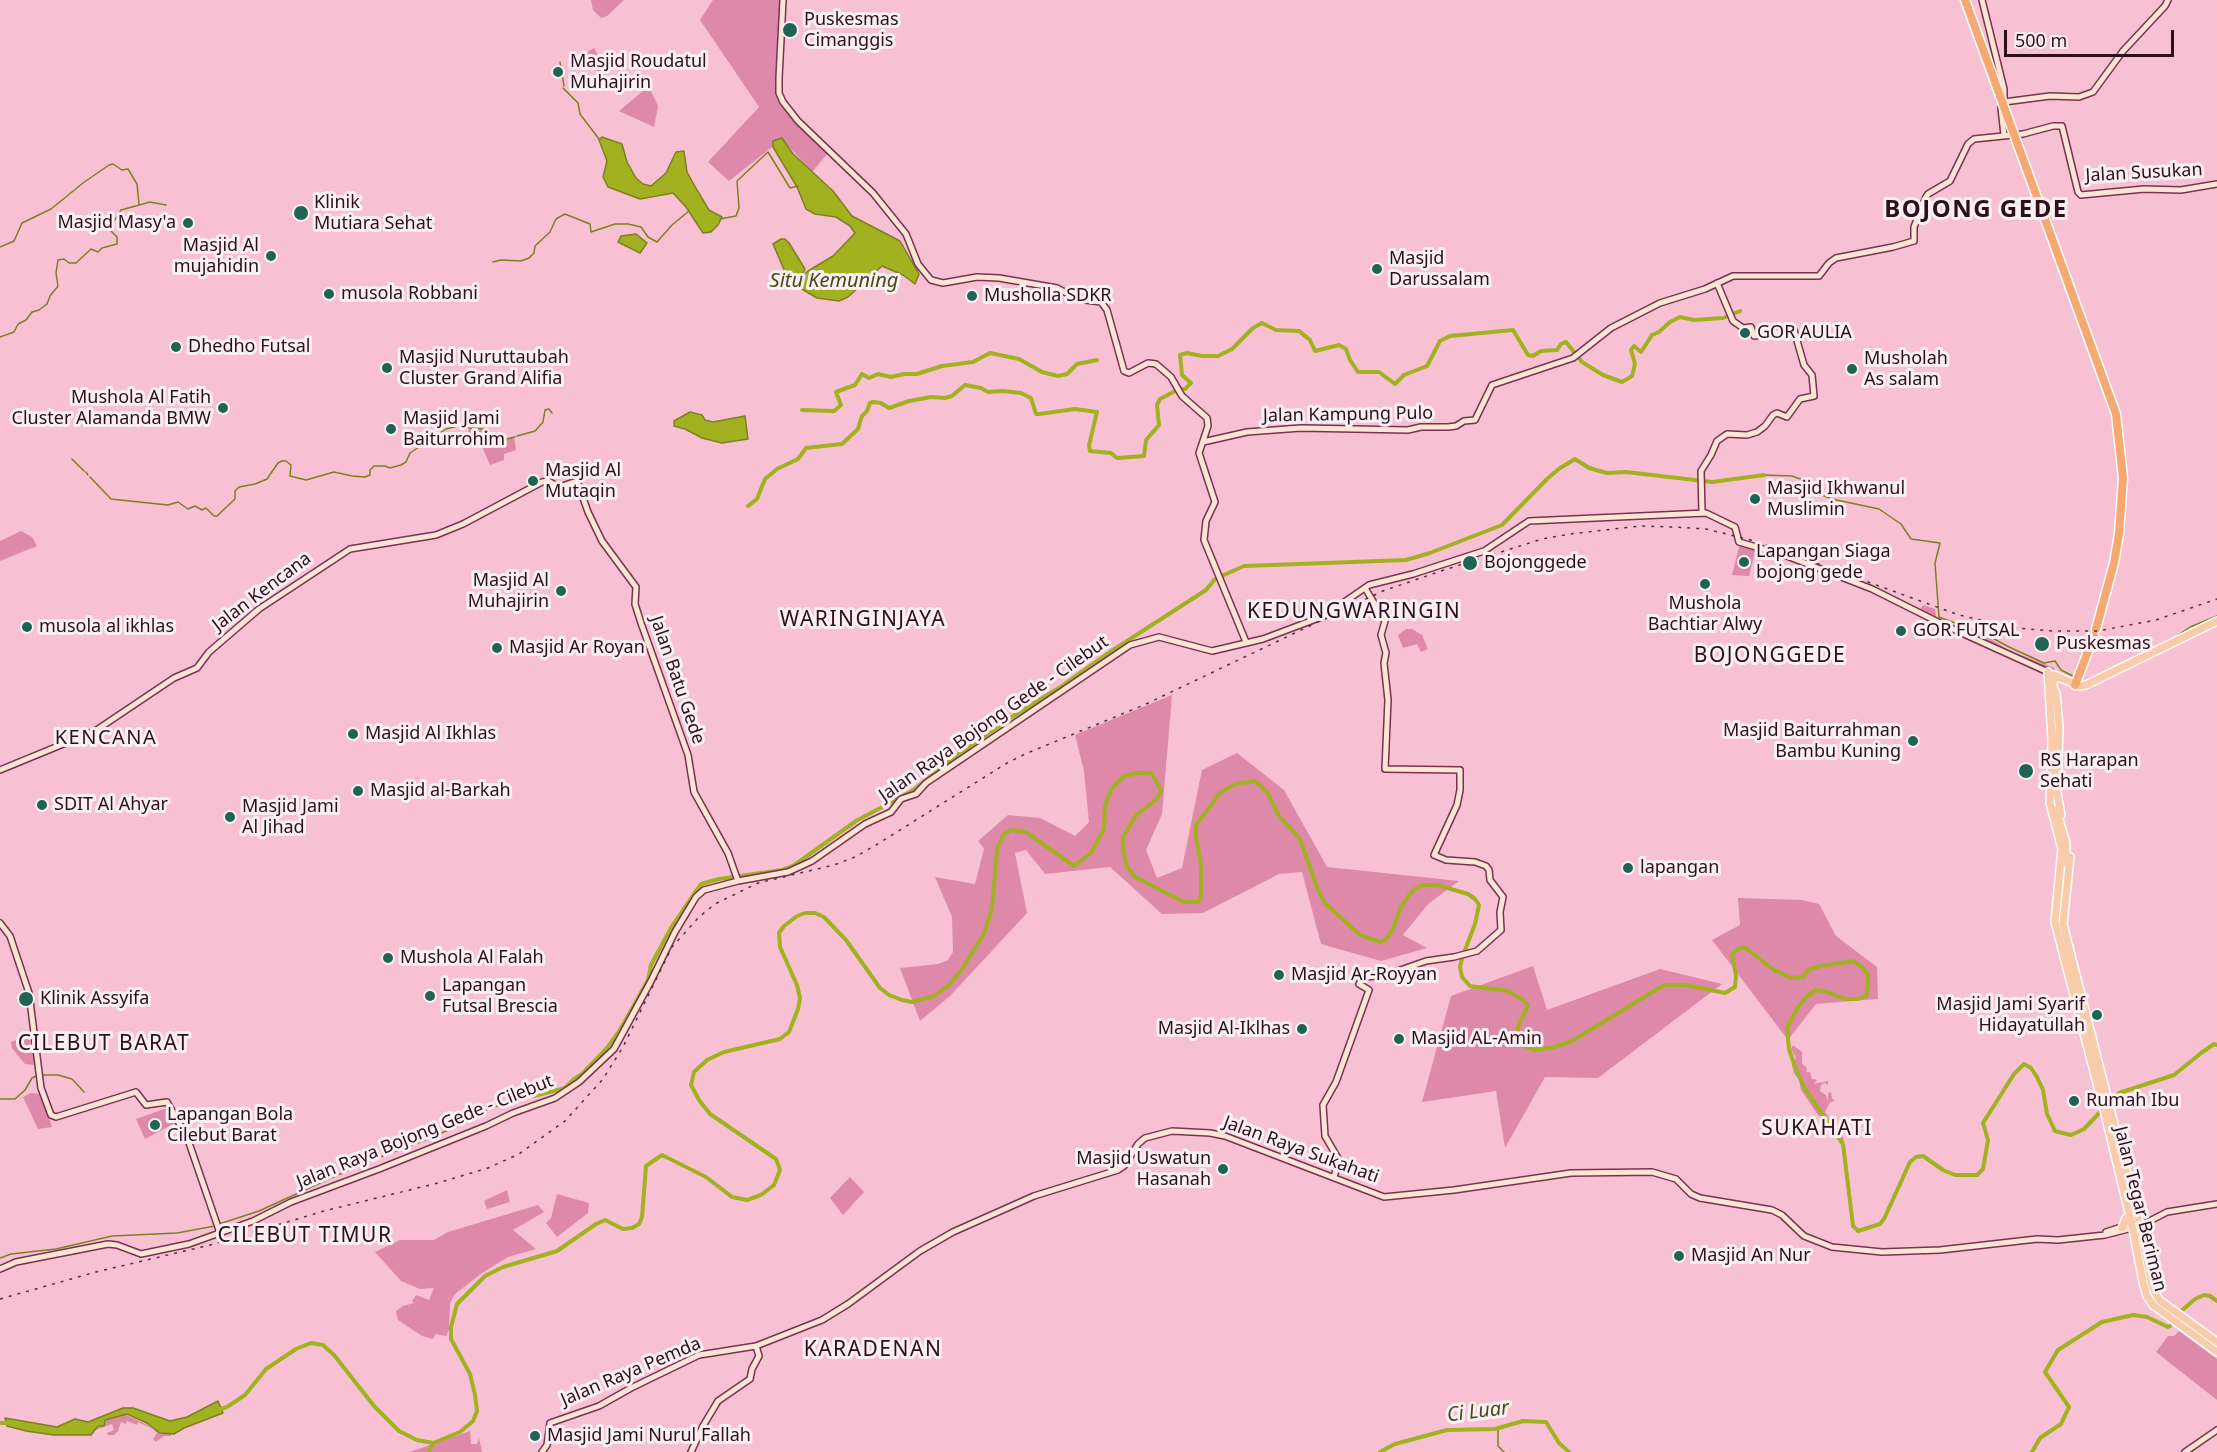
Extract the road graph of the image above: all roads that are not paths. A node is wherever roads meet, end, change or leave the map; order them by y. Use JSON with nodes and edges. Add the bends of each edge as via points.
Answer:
{"nodes":[{"id":1,"x":783,"y":0,"type":"edge"},
{"id":2,"x":1965,"y":0,"type":"edge"},
{"id":3,"x":1982,"y":0,"type":"edge"},
{"id":4,"x":2168,"y":0,"type":"edge"},
{"id":5,"x":2004,"y":104,"type":"junction"},
{"id":6,"x":2014,"y":134,"type":"junction"},
{"id":7,"x":2004,"y":135,"type":"junction"},
{"id":8,"x":2217,"y":184,"type":"edge"},
{"id":9,"x":1717,"y":283,"type":"junction"},
{"id":10,"x":1576,"y":357,"type":"joint"},
{"id":11,"x":1203,"y":442,"type":"junction"},
{"id":12,"x":556,"y":487,"type":"joint"},
{"id":13,"x":1702,"y":513,"type":"junction"},
{"id":14,"x":1365,"y":588,"type":"junction"},
{"id":15,"x":2217,"y":621,"type":"edge"},
{"id":16,"x":1246,"y":642,"type":"junction"},
{"id":17,"x":2048,"y":672,"type":"junction"},
{"id":18,"x":2057,"y":677,"type":"junction"},
{"id":19,"x":2077,"y":681,"type":"junction"},
{"id":20,"x":2051,"y":685,"type":"junction"},
{"id":21,"x":2054,"y":730,"type":"junction"},
{"id":22,"x":0,"y":770,"type":"edge"},
{"id":23,"x":2052,"y":793,"type":"junction"},
{"id":24,"x":2055,"y":830,"type":"junction"},
{"id":25,"x":737,"y":878,"type":"junction"},
{"id":26,"x":2060,"y":895,"type":"junction"},
{"id":27,"x":0,"y":923,"type":"edge"},
{"id":28,"x":2071,"y":976,"type":"junction"},
{"id":29,"x":2101,"y":1093,"type":"junction"},
{"id":30,"x":1332,"y":1176,"type":"junction"},
{"id":31,"x":2217,"y":1204,"type":"edge"},
{"id":32,"x":2134,"y":1225,"type":"junction"},
{"id":33,"x":218,"y":1228,"type":"junction"},
{"id":34,"x":0,"y":1269,"type":"edge"},
{"id":35,"x":756,"y":1346,"type":"junction"},
{"id":36,"x":2216,"y":1349,"type":"edge"},
{"id":37,"x":2217,"y":1430,"type":"edge"},
{"id":38,"x":542,"y":1452,"type":"edge"},
{"id":39,"x":691,"y":1452,"type":"edge"},
{"id":40,"x":2185,"y":1452,"type":"edge"}],
"edges":[{"from":1,"to":11,"type":"main road","via":[[779,78],[783,102],[798,122],[873,192],[906,234],[918,264],[931,280],[943,283],[977,277],[1007,279],[1057,288],[1103,303],[1124,371],[1129,373],[1146,363],[1166,371],[1182,396],[1207,418]]},
{"from":2,"to":5,"type":"highway"},
{"from":3,"to":5,"type":"main road","via":[[2002,80]]},
{"from":4,"to":5,"type":"main road","via":[[2093,92],[2079,97],[2050,96]]},
{"from":5,"to":6,"type":"highway"},
{"from":5,"to":7,"type":"main road"},
{"from":6,"to":7,"type":"main road","name":"Jalan Susukan"},
{"from":6,"to":8,"type":"main road","name":"Jalan Susukan","via":[[2062,126],[2081,195]]},
{"from":6,"to":19,"type":"highway","via":[[2109,391],[2120,439],[2120,534],[2095,633]]},
{"from":7,"to":9,"type":"main road","name":"Jalan Susukan","via":[[1969,142],[1950,181],[1926,197],[1914,227],[1914,241],[1836,258],[1819,276],[1742,275]]},
{"from":9,"to":10,"type":"main road","name":"Jalan Susukan","via":[[1657,303],[1608,330]]},
{"from":9,"to":13,"type":"main road","via":[[1731,318],[1743,328],[1752,327],[1754,336],[1794,330],[1804,365],[1811,373],[1814,396],[1803,397],[1787,417],[1776,414],[1757,432],[1722,436],[1702,468]]},
{"from":10,"to":11,"type":"main road","name":"Jalan Kampung Pulo","via":[[1496,382],[1475,420],[1454,426],[1408,430],[1293,429],[1237,433]]},
{"from":11,"to":16,"type":"main road","via":[[1199,453],[1215,502],[1207,519],[1206,547]]},
{"from":12,"to":22,"type":"main road","name":"Jalan Kencana","via":[[548,481],[444,532],[350,549],[246,619],[197,668],[174,678],[95,731]]},
{"from":12,"to":25,"type":"main road","name":"Jalan Batu Gede","via":[[579,482],[602,541],[635,586],[641,623],[686,750],[694,792],[728,853]]},
{"from":13,"to":14,"type":"main road","name":"Jalan Raya Bojong Gede - Cilebut","via":[[1529,521],[1484,551]]},
{"from":13,"to":17,"type":"main road","name":"Jalan Raya Bojong Gede - Cilebut","via":[[1732,524],[1739,542],[1872,589]]},
{"from":14,"to":16,"type":"main road","name":"Jalan Raya Bojong Gede - Cilebut","via":[[1324,616]]},
{"from":14,"to":30,"type":"main road","via":[[1385,621],[1381,638],[1386,653],[1388,700],[1385,769],[1460,770],[1457,805],[1434,855],[1486,866],[1490,880],[1503,897],[1501,930],[1477,951],[1366,977],[1359,984],[1368,990],[1320,1107],[1321,1131],[1335,1158]]},
{"from":15,"to":19,"type":"main road","via":[[2093,682],[2082,686]]},
{"from":16,"to":25,"type":"main road","name":"Jalan Raya Bojong Gede - Cilebut","via":[[1212,651],[1159,637],[1130,645],[926,783],[916,794],[901,799],[891,812],[865,824],[812,861],[788,872]]},
{"from":17,"to":18,"type":"main road","name":"Jalan Raya Bojong Gede - Cilebut"},
{"from":17,"to":20,"type":"main road","name":"Jalan Tegar Beriman"},
{"from":18,"to":19,"type":"main road","name":"Jalan Raya Bojong Gede - Cilebut"},
{"from":18,"to":20,"type":"main road","name":"Jalan Tegar Beriman"},
{"from":20,"to":21,"type":"main road","name":"Jalan Tegar Beriman"},
{"from":21,"to":23,"type":"main road","name":"Jalan Tegar Beriman"},
{"from":21,"to":24,"type":"main road","name":"Jalan Tegar Beriman","via":[[2046,801]]},
{"from":21,"to":26,"type":"main road","name":"Jalan Tegar Beriman","via":[[2058,800],[2070,848]]},
{"from":23,"to":24,"type":"main road","name":"Jalan Tegar Beriman"},
{"from":23,"to":26,"type":"main road","name":"Jalan Tegar Beriman","via":[[2067,848]]},
{"from":24,"to":26,"type":"main road","name":"Jalan Tegar Beriman","via":[[2062,849]]},
{"from":25,"to":33,"type":"main road","name":"Jalan Raya Bojong Gede - Cilebut","via":[[698,895],[614,1049],[560,1096],[291,1202],[253,1221]]},
{"from":26,"to":28,"type":"main road","name":"Jalan Tegar Beriman"},
{"from":26,"to":28,"type":"main road","name":"Jalan Tegar Beriman","via":[[2061,937]]},
{"from":26,"to":28,"type":"main road","name":"Jalan Tegar Beriman","via":[[2052,924]]},
{"from":27,"to":33,"type":"main road","via":[[10,936],[31,1001],[39,1076],[53,1117],[137,1091],[146,1105],[166,1102],[187,1137]]},
{"from":28,"to":29,"type":"main road","name":"Jalan Tegar Beriman"},
{"from":28,"to":29,"type":"main road","name":"Jalan Tegar Beriman","via":[[2082,1034]]},
{"from":29,"to":32,"type":"main road","name":"Jalan Tegar Beriman"},
{"from":30,"to":32,"type":"main road","name":"Jalan Raya Sukahati","via":[[1375,1194],[1393,1197],[1571,1173],[1646,1171],[1676,1179],[1700,1198],[1772,1210],[1804,1236],[1833,1247],[1882,1252],[2063,1238]]},
{"from":30,"to":35,"type":"main road","name":"Jalan Raya Sukahati","via":[[1215,1134],[1178,1131],[1145,1138],[1122,1168],[1031,1197],[953,1232],[915,1254],[837,1311]]},
{"from":31,"to":32,"type":"main road","name":"Jalan Raya Sukahati","via":[[2172,1211]]},
{"from":32,"to":36,"type":"main road","name":"Jalan Tegar Beriman","via":[[2156,1297]]},
{"from":32,"to":36,"type":"main road","name":"Jalan Tegar Beriman","via":[[2150,1302]]},
{"from":32,"to":36,"type":"main road","name":"Jalan Tegar Beriman","via":[[2140,1287],[2146,1302]]},
{"from":33,"to":34,"type":"main road","name":"Jalan Raya Bojong Gede - Cilebut","via":[[189,1244],[145,1254],[108,1244],[16,1262]]},
{"from":35,"to":38,"type":"main road","name":"Jalan Raya Pemda","via":[[699,1355],[599,1406],[555,1421],[549,1425],[547,1445]]},
{"from":35,"to":39,"type":"main road","via":[[759,1356],[751,1378],[718,1401]]},
{"from":37,"to":40,"type":"main road"}]}
